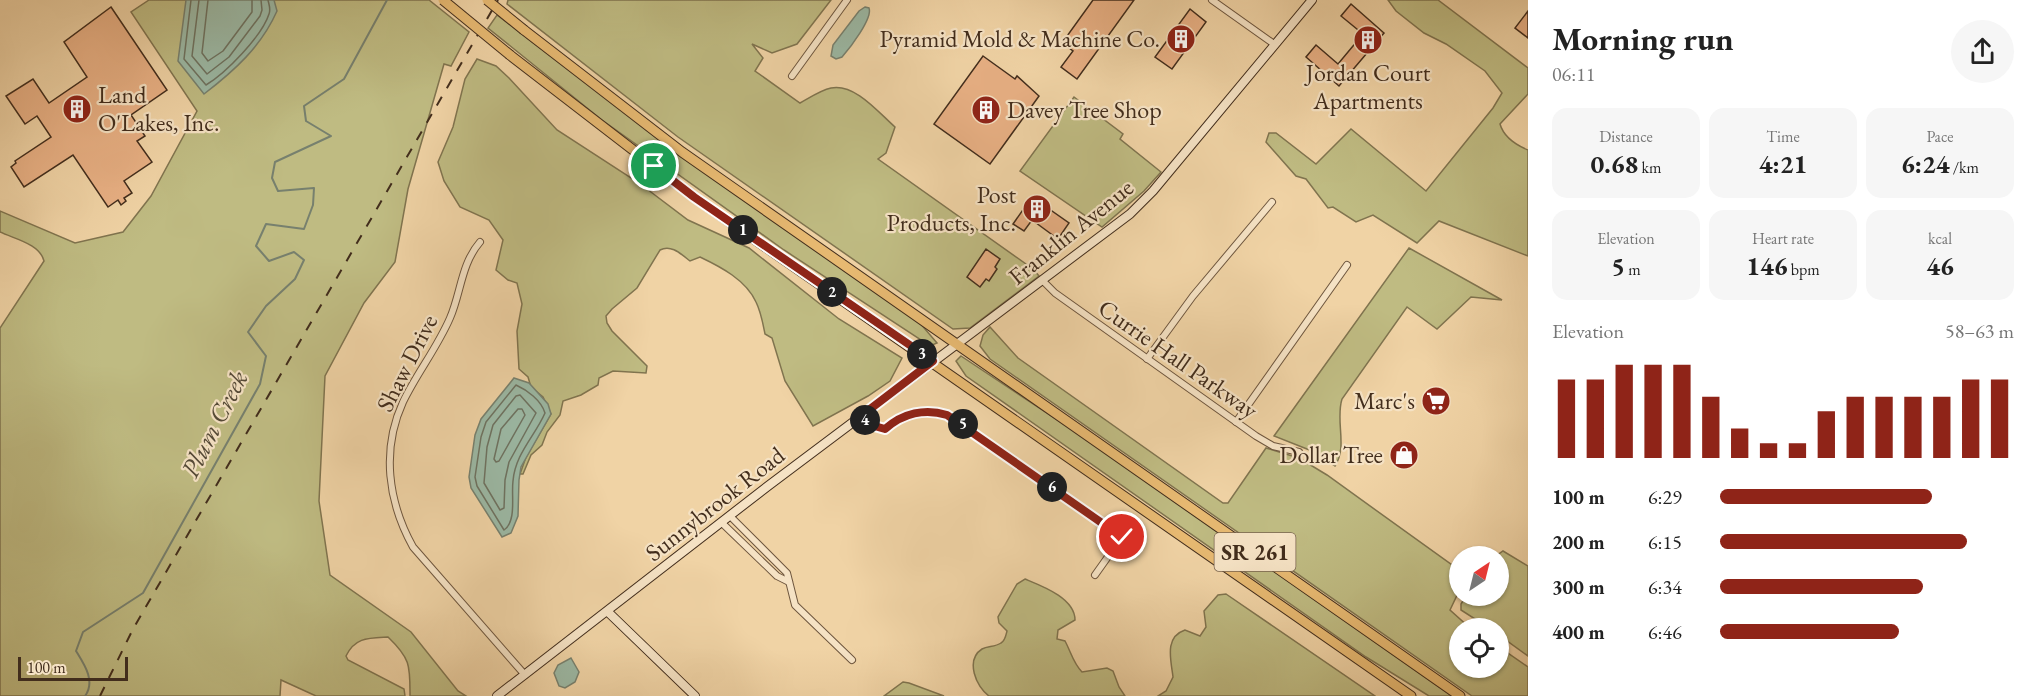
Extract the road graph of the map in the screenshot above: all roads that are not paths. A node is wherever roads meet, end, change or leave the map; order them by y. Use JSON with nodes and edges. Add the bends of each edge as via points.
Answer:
{"nodes":[{"id":1,"x":443,"y":0,"type":"edge"},
{"id":2,"x":487,"y":0,"type":"edge"},
{"id":3,"x":847,"y":0,"type":"edge"},
{"id":4,"x":1212,"y":0,"type":"edge"},
{"id":5,"x":1312,"y":0,"type":"edge"},
{"id":6,"x":1274,"y":44,"type":"junction"},
{"id":7,"x":792,"y":76,"type":"dead end"},
{"id":8,"x":1272,"y":202,"type":"dead end"},
{"id":9,"x":480,"y":242,"type":"dead end"},
{"id":10,"x":1347,"y":265,"type":"dead end"},
{"id":11,"x":1043,"y":281,"type":"junction"},
{"id":12,"x":958,"y":343,"type":"junction"},
{"id":13,"x":1147,"y":359,"type":"junction"},
{"id":14,"x":933,"y":361,"type":"junction"},
{"id":15,"x":861,"y":416,"type":"junction"},
{"id":16,"x":1236,"y":422,"type":"junction"},
{"id":17,"x":1299,"y":452,"type":"dead end"},
{"id":18,"x":730,"y":516,"type":"junction"},
{"id":19,"x":722,"y":523,"type":"junction"},
{"id":20,"x":1095,"y":575,"type":"dead end"},
{"id":21,"x":789,"y":582,"type":"junction"},
{"id":22,"x":608,"y":612,"type":"junction"},
{"id":23,"x":852,"y":660,"type":"dead end"},
{"id":24,"x":525,"y":675,"type":"junction"},
{"id":25,"x":497,"y":696,"type":"edge"},
{"id":26,"x":695,"y":696,"type":"edge"},
{"id":27,"x":1411,"y":696,"type":"edge"},
{"id":28,"x":1460,"y":696,"type":"edge"}],
"edges":[{"from":1,"to":14,"type":"main road","number":"SR 261","bridge":true,"via":[[694,197]]},
{"from":2,"to":12,"type":"main road","number":"SR 261","bridge":true,"via":[[682,152]]},
{"from":3,"to":7,"type":"street"},
{"from":4,"to":6,"type":"street"},
{"from":5,"to":6,"type":"street","name":"Franklin Avenue"},
{"from":6,"to":11,"type":"street","name":"Franklin Avenue","via":[[1140,204]]},
{"from":8,"to":13,"type":"street"},
{"from":9,"to":24,"type":"street","name":"Shaw Drive","via":[[467,260],[448,322],[400,411],[391,442],[390,483],[413,547]]},
{"from":10,"to":16,"type":"street"},
{"from":11,"to":12,"type":"street","name":"Franklin Avenue"},
{"from":11,"to":13,"type":"street","name":"Currie Hall Parkway"},
{"from":12,"to":14,"type":"street","name":"Sunnybrook Road"},
{"from":12,"to":28,"type":"main road","number":"SR 261"},
{"from":13,"to":16,"type":"street","name":"Currie Hall Parkway"},
{"from":14,"to":15,"type":"street","name":"Sunnybrook Road"},
{"from":14,"to":27,"type":"main road","number":"SR 261"},
{"from":15,"to":18,"type":"street","name":"Sunnybrook Road"},
{"from":15,"to":20,"type":"street","via":[[871,425],[885,429],[910,414],[931,411],[947,415],[1122,537]]},
{"from":16,"to":17,"type":"street","name":"Currie Hall Parkway","via":[[1267,443]]},
{"from":18,"to":19,"type":"street","name":"Sunnybrook Road"},
{"from":18,"to":21,"type":"street","via":[[783,568]]},
{"from":19,"to":21,"type":"street","via":[[777,576]]},
{"from":19,"to":22,"type":"street","name":"Sunnybrook Road"},
{"from":21,"to":23,"type":"street","via":[[795,605]]},
{"from":22,"to":24,"type":"street","name":"Sunnybrook Road"},
{"from":22,"to":26,"type":"street"},
{"from":24,"to":25,"type":"street","name":"Sunnybrook Road"}]}
